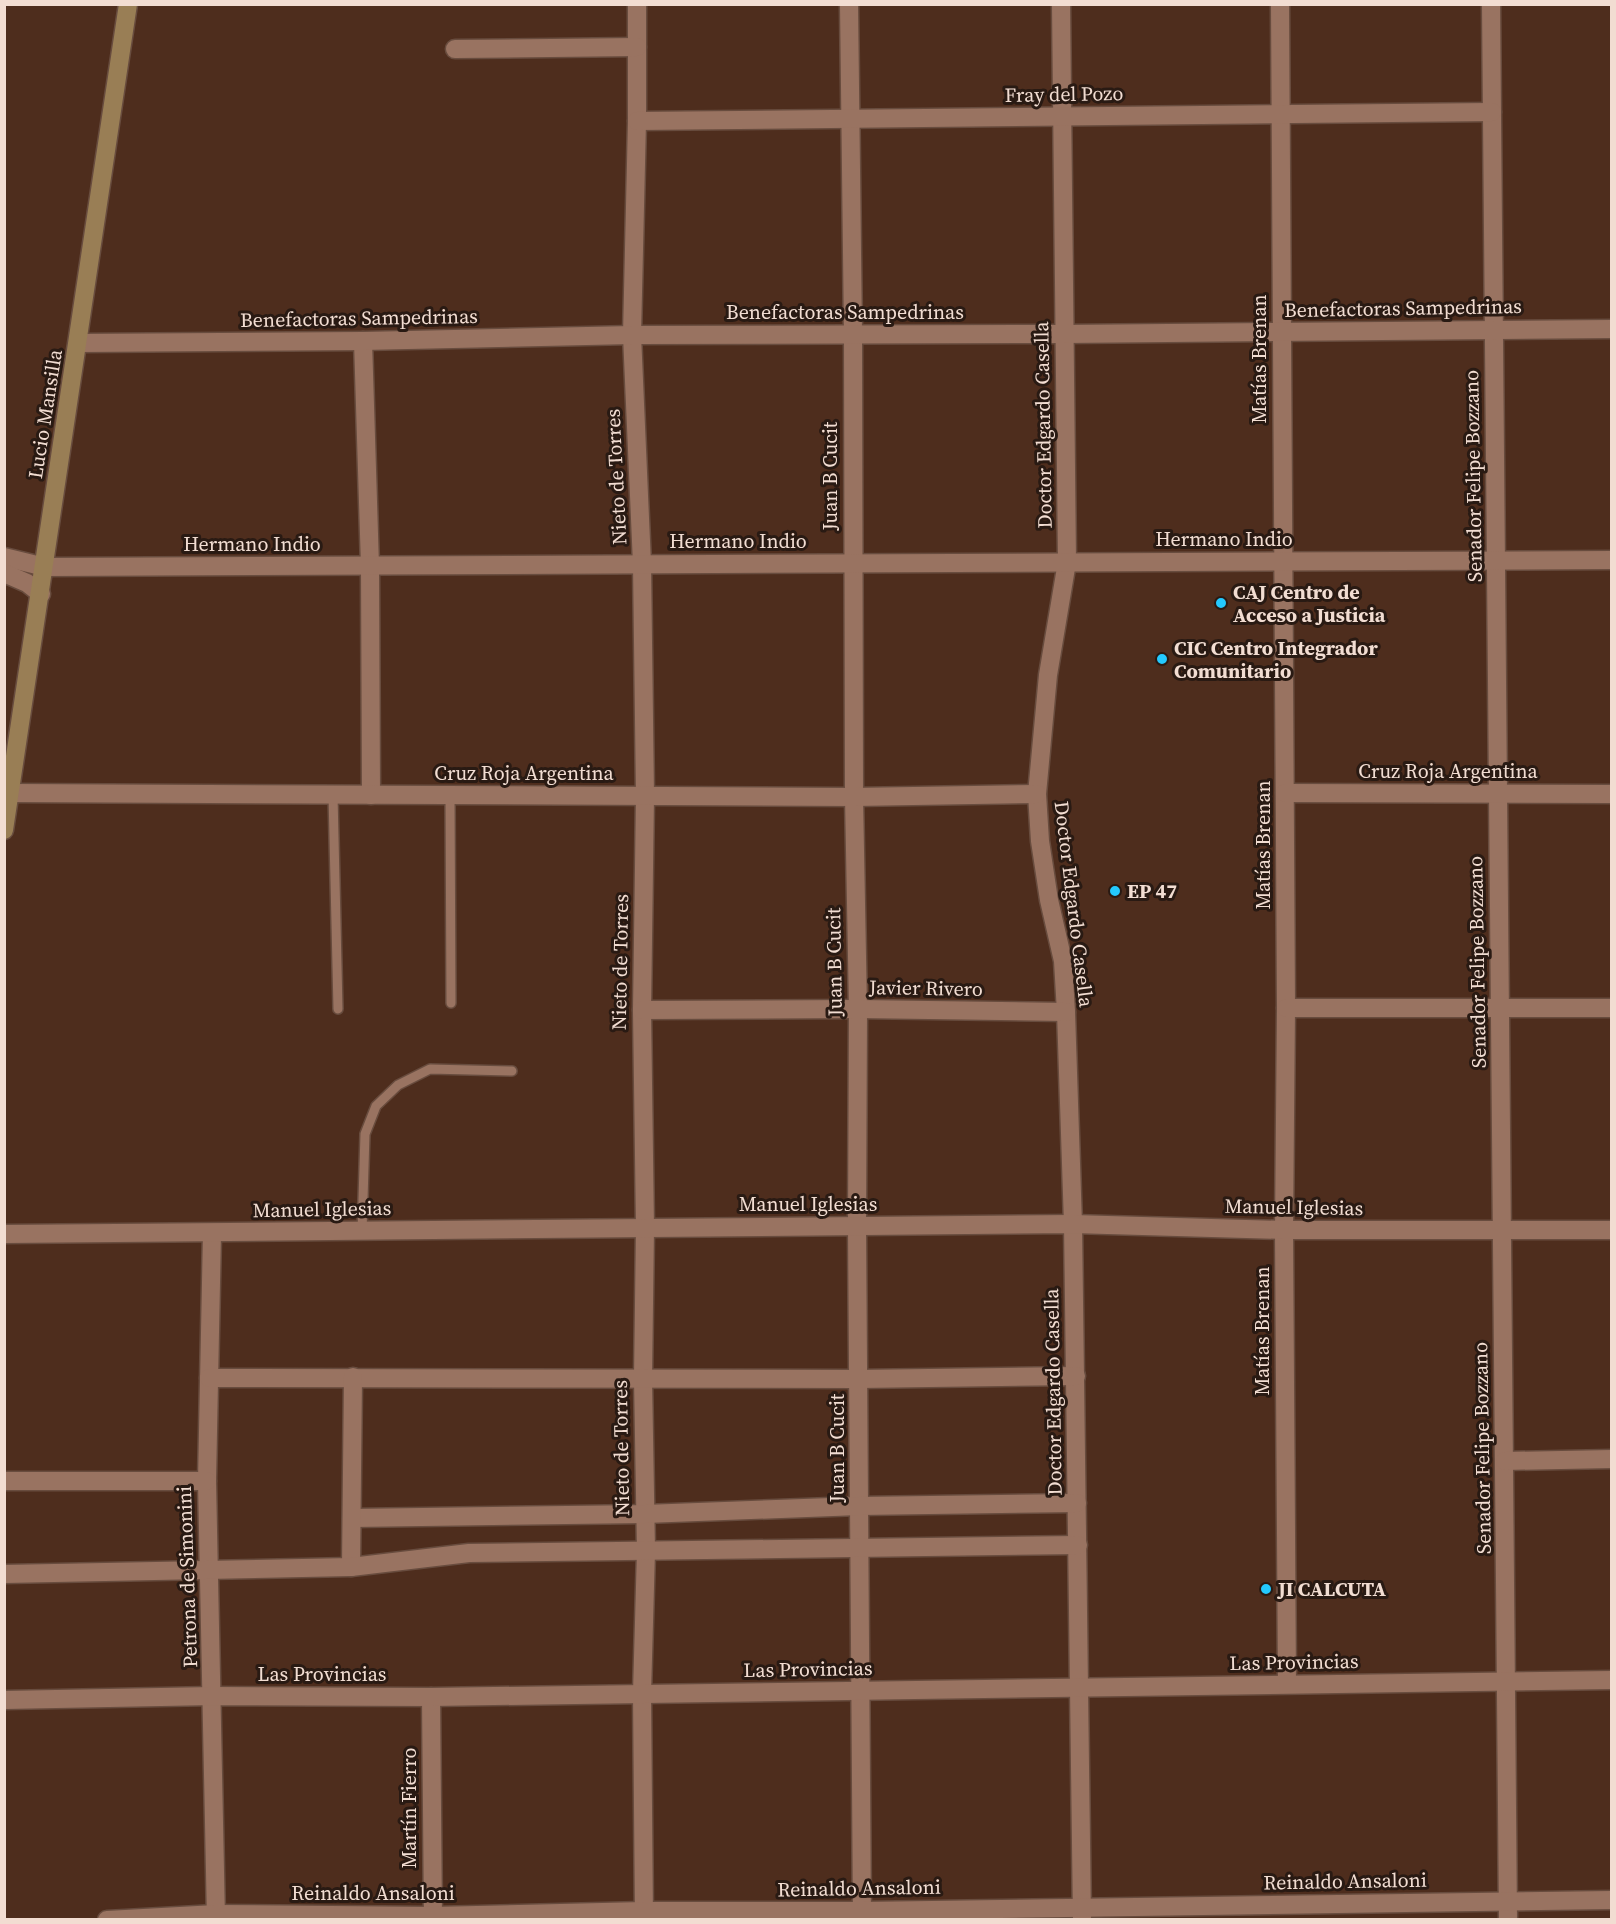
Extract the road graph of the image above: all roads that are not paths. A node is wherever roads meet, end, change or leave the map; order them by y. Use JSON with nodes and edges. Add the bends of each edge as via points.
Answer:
{"nodes":[{"id":1,"x":128,"y":4,"type":"edge"},
{"id":2,"x":637,"y":4,"type":"edge"},
{"id":3,"x":849,"y":4,"type":"edge"},
{"id":4,"x":1061,"y":4,"type":"edge"},
{"id":5,"x":1280,"y":4,"type":"edge"},
{"id":6,"x":1491,"y":4,"type":"edge"},
{"id":7,"x":637,"y":46,"type":"junction"},
{"id":8,"x":455,"y":49,"type":"dead end"},
{"id":9,"x":1492,"y":112,"type":"junction"},
{"id":10,"x":1280,"y":114,"type":"junction"},
{"id":11,"x":1062,"y":117,"type":"junction"},
{"id":12,"x":850,"y":119,"type":"junction"},
{"id":13,"x":637,"y":121,"type":"junction"},
{"id":14,"x":1611,"y":329,"type":"edge"},
{"id":15,"x":1494,"y":330,"type":"junction"},
{"id":16,"x":1282,"y":332,"type":"junction"},
{"id":17,"x":853,"y":334,"type":"junction"},
{"id":18,"x":1064,"y":334,"type":"junction"},
{"id":19,"x":632,"y":335,"type":"junction"},
{"id":20,"x":363,"y":341,"type":"junction"},
{"id":21,"x":79,"y":343,"type":"junction"},
{"id":22,"x":4,"y":557,"type":"edge"},
{"id":23,"x":1496,"y":560,"type":"junction"},
{"id":24,"x":1611,"y":560,"type":"edge"},
{"id":25,"x":1283,"y":561,"type":"junction"},
{"id":26,"x":1067,"y":562,"type":"junction"},
{"id":27,"x":853,"y":563,"type":"junction"},
{"id":28,"x":642,"y":564,"type":"junction"},
{"id":29,"x":370,"y":566,"type":"junction"},
{"id":30,"x":45,"y":567,"type":"junction"},
{"id":31,"x":4,"y":573,"type":"edge"},
{"id":32,"x":41,"y":594,"type":"junction"},
{"id":33,"x":10,"y":793,"type":"junction"},
{"id":34,"x":1285,"y":793,"type":"junction"},
{"id":35,"x":1037,"y":794,"type":"junction"},
{"id":36,"x":1498,"y":794,"type":"junction"},
{"id":37,"x":1611,"y":794,"type":"edge"},
{"id":38,"x":333,"y":795,"type":"junction"},
{"id":39,"x":371,"y":795,"type":"junction"},
{"id":40,"x":450,"y":795,"type":"junction"},
{"id":41,"x":645,"y":796,"type":"junction"},
{"id":42,"x":855,"y":797,"type":"junction"},
{"id":43,"x":4,"y":830,"type":"edge"},
{"id":44,"x":451,"y":1003,"type":"dead end"},
{"id":45,"x":1286,"y":1008,"type":"junction"},
{"id":46,"x":1500,"y":1008,"type":"junction"},
{"id":47,"x":1611,"y":1008,"type":"edge"},
{"id":48,"x":338,"y":1009,"type":"dead end"},
{"id":49,"x":858,"y":1009,"type":"junction"},
{"id":50,"x":642,"y":1011,"type":"junction"},
{"id":51,"x":1066,"y":1012,"type":"junction"},
{"id":52,"x":512,"y":1071,"type":"dead end"},
{"id":53,"x":1073,"y":1224,"type":"junction"},
{"id":54,"x":857,"y":1227,"type":"junction"},
{"id":55,"x":645,"y":1228,"type":"junction"},
{"id":56,"x":1284,"y":1230,"type":"junction"},
{"id":57,"x":1502,"y":1230,"type":"junction"},
{"id":58,"x":1611,"y":1230,"type":"edge"},
{"id":59,"x":363,"y":1232,"type":"junction"},
{"id":60,"x":212,"y":1233,"type":"junction"},
{"id":61,"x":4,"y":1234,"type":"edge"},
{"id":62,"x":1076,"y":1376,"type":"junction"},
{"id":63,"x":353,"y":1377,"type":"junction"},
{"id":64,"x":209,"y":1378,"type":"junction"},
{"id":65,"x":643,"y":1379,"type":"junction"},
{"id":66,"x":859,"y":1379,"type":"junction"},
{"id":67,"x":1611,"y":1459,"type":"edge"},
{"id":68,"x":1505,"y":1461,"type":"junction"},
{"id":69,"x":4,"y":1480,"type":"edge"},
{"id":70,"x":207,"y":1481,"type":"junction"},
{"id":71,"x":1077,"y":1503,"type":"junction"},
{"id":72,"x":859,"y":1506,"type":"junction"},
{"id":73,"x":645,"y":1514,"type":"junction"},
{"id":74,"x":352,"y":1518,"type":"junction"},
{"id":75,"x":1078,"y":1545,"type":"junction"},
{"id":76,"x":860,"y":1546,"type":"junction"},
{"id":77,"x":646,"y":1551,"type":"junction"},
{"id":78,"x":351,"y":1567,"type":"junction"},
{"id":79,"x":208,"y":1569,"type":"junction"},
{"id":80,"x":4,"y":1574,"type":"edge"},
{"id":81,"x":1611,"y":1680,"type":"edge"},
{"id":82,"x":1506,"y":1682,"type":"junction"},
{"id":83,"x":1287,"y":1684,"type":"junction"},
{"id":84,"x":1079,"y":1688,"type":"junction"},
{"id":85,"x":861,"y":1691,"type":"junction"},
{"id":86,"x":642,"y":1693,"type":"junction"},
{"id":87,"x":213,"y":1696,"type":"junction"},
{"id":88,"x":431,"y":1697,"type":"junction"},
{"id":89,"x":4,"y":1700,"type":"edge"},
{"id":90,"x":1611,"y":1900,"type":"edge"},
{"id":91,"x":1508,"y":1910,"type":"edge"},
{"id":92,"x":1082,"y":1913,"type":"edge"},
{"id":93,"x":862,"y":1915,"type":"edge"},
{"id":94,"x":644,"y":1916,"type":"edge"},
{"id":95,"x":216,"y":1917,"type":"edge"},
{"id":96,"x":433,"y":1918,"type":"edge"},
{"id":97,"x":107,"y":1920,"type":"edge"}],
"edges":[{"from":1,"to":21,"type":"main road","name":"Lucio Mansilla"},
{"from":2,"to":7,"type":"street","name":"Nieto de Torres"},
{"from":3,"to":12,"type":"street","name":"Juan B Cucit"},
{"from":4,"to":11,"type":"street","name":"Doctor Edgardo Casella"},
{"from":5,"to":10,"type":"street","name":"Matías Brenan"},
{"from":6,"to":9,"type":"street","name":"Senador Felipe Bozzano"},
{"from":7,"to":8,"type":"street"},
{"from":7,"to":13,"type":"street","name":"Nieto de Torres"},
{"from":9,"to":10,"type":"street","name":"Fray del Pozo"},
{"from":9,"to":15,"type":"street","name":"Senador Felipe Bozzano"},
{"from":10,"to":11,"type":"street","name":"Fray del Pozo"},
{"from":10,"to":16,"type":"street","name":"Matías Brenan"},
{"from":11,"to":12,"type":"street","name":"Fray del Pozo"},
{"from":11,"to":18,"type":"street","name":"Doctor Edgardo Casella"},
{"from":12,"to":13,"type":"street","name":"Fray del Pozo"},
{"from":12,"to":17,"type":"street","name":"Juan B Cucit"},
{"from":13,"to":19,"type":"street","name":"Nieto de Torres"},
{"from":14,"to":15,"type":"street","name":"Benefactoras Sampedrinas"},
{"from":15,"to":16,"type":"street","name":"Benefactoras Sampedrinas"},
{"from":15,"to":23,"type":"street","name":"Senador Felipe Bozzano"},
{"from":16,"to":18,"type":"street","name":"Benefactoras Sampedrinas"},
{"from":16,"to":25,"type":"street","name":"Matías Brenan"},
{"from":17,"to":18,"type":"street","name":"Benefactoras Sampedrinas"},
{"from":17,"to":19,"type":"street","name":"Benefactoras Sampedrinas"},
{"from":17,"to":27,"type":"street","name":"Juan B Cucit"},
{"from":18,"to":26,"type":"street","name":"Doctor Edgardo Casella"},
{"from":19,"to":20,"type":"street","name":"Benefactoras Sampedrinas"},
{"from":19,"to":28,"type":"street","name":"Nieto de Torres"},
{"from":20,"to":21,"type":"street","name":"Benefactoras Sampedrinas"},
{"from":20,"to":29,"type":"street"},
{"from":21,"to":30,"type":"main road","name":"Lucio Mansilla"},
{"from":22,"to":30,"type":"street","name":"Hermano Indio"},
{"from":23,"to":24,"type":"street","name":"Hermano Indio"},
{"from":23,"to":25,"type":"street","name":"Hermano Indio"},
{"from":23,"to":36,"type":"street","name":"Senador Felipe Bozzano"},
{"from":25,"to":26,"type":"street","name":"Hermano Indio"},
{"from":25,"to":34,"type":"street","name":"Matías Brenan"},
{"from":26,"to":27,"type":"street","name":"Hermano Indio"},
{"from":26,"to":35,"type":"street","name":"Doctor Edgardo Casella","via":[[1048,675]]},
{"from":27,"to":28,"type":"street","name":"Hermano Indio"},
{"from":27,"to":42,"type":"street","name":"Juan B Cucit"},
{"from":28,"to":29,"type":"street","name":"Hermano Indio"},
{"from":28,"to":41,"type":"street","name":"Nieto de Torres"},
{"from":29,"to":30,"type":"street","name":"Hermano Indio"},
{"from":29,"to":39,"type":"street"},
{"from":30,"to":32,"type":"main road","name":"Lucio Mansilla"},
{"from":31,"to":32,"type":"street"},
{"from":32,"to":33,"type":"main road","name":"Lucio Mansilla"},
{"from":33,"to":38,"type":"street","name":"Cruz Roja Argentina"},
{"from":33,"to":43,"type":"main road","name":"Lucio Mansilla"},
{"from":34,"to":36,"type":"street","name":"Cruz Roja Argentina"},
{"from":34,"to":45,"type":"street","name":"Matías Brenan"},
{"from":35,"to":42,"type":"street","name":"Cruz Roja Argentina"},
{"from":35,"to":51,"type":"street","name":"Doctor Edgardo Casella","via":[[1049,900],[1063,961]]},
{"from":36,"to":37,"type":"street","name":"Cruz Roja Argentina"},
{"from":36,"to":46,"type":"street","name":"Senador Felipe Bozzano"},
{"from":38,"to":39,"type":"street","name":"Cruz Roja Argentina"},
{"from":38,"to":48,"type":"lane"},
{"from":39,"to":40,"type":"street","name":"Cruz Roja Argentina"},
{"from":40,"to":41,"type":"street","name":"Cruz Roja Argentina"},
{"from":40,"to":44,"type":"lane"},
{"from":41,"to":42,"type":"street","name":"Cruz Roja Argentina"},
{"from":41,"to":50,"type":"street","name":"Nieto de Torres"},
{"from":42,"to":49,"type":"street","name":"Juan B Cucit"},
{"from":45,"to":46,"type":"street"},
{"from":45,"to":56,"type":"street","name":"Matías Brenan"},
{"from":46,"to":47,"type":"street"},
{"from":46,"to":57,"type":"street","name":"Senador Felipe Bozzano"},
{"from":49,"to":50,"type":"street","name":"Javier Rivero"},
{"from":49,"to":51,"type":"street","name":"Javier Rivero"},
{"from":49,"to":54,"type":"street","name":"Juan B Cucit"},
{"from":50,"to":55,"type":"street","name":"Nieto de Torres"},
{"from":51,"to":53,"type":"street","name":"Doctor Edgardo Casella"},
{"from":52,"to":59,"type":"lane","via":[[430,1069],[398,1085],[376,1106],[364,1134]]},
{"from":53,"to":54,"type":"street","name":"Manuel Iglesias"},
{"from":53,"to":56,"type":"street","name":"Manuel Iglesias"},
{"from":53,"to":62,"type":"street","name":"Doctor Edgardo Casella"},
{"from":54,"to":55,"type":"street","name":"Manuel Iglesias"},
{"from":54,"to":66,"type":"street","name":"Juan B Cucit"},
{"from":55,"to":59,"type":"street","name":"Manuel Iglesias"},
{"from":55,"to":65,"type":"street","name":"Nieto de Torres"},
{"from":56,"to":57,"type":"street","name":"Manuel Iglesias"},
{"from":56,"to":83,"type":"street","name":"Matías Brenan"},
{"from":57,"to":58,"type":"street","name":"Manuel Iglesias"},
{"from":57,"to":68,"type":"street","name":"Senador Felipe Bozzano"},
{"from":59,"to":60,"type":"street","name":"Manuel Iglesias"},
{"from":60,"to":61,"type":"street","name":"Manuel Iglesias"},
{"from":60,"to":64,"type":"street","name":"Petrona de Simonini"},
{"from":62,"to":66,"type":"street"},
{"from":62,"to":71,"type":"street","name":"Doctor Edgardo Casella"},
{"from":63,"to":64,"type":"street"},
{"from":63,"to":65,"type":"street"},
{"from":63,"to":74,"type":"street"},
{"from":64,"to":70,"type":"street","name":"Petrona de Simonini"},
{"from":65,"to":66,"type":"street"},
{"from":65,"to":73,"type":"street","name":"Nieto de Torres"},
{"from":66,"to":72,"type":"street","name":"Juan B Cucit"},
{"from":67,"to":68,"type":"street"},
{"from":68,"to":82,"type":"street","name":"Senador Felipe Bozzano"},
{"from":69,"to":70,"type":"street"},
{"from":70,"to":79,"type":"street","name":"Petrona de Simonini"},
{"from":71,"to":72,"type":"street"},
{"from":71,"to":75,"type":"street","name":"Doctor Edgardo Casella"},
{"from":72,"to":73,"type":"street"},
{"from":72,"to":76,"type":"street","name":"Juan B Cucit"},
{"from":73,"to":74,"type":"street"},
{"from":73,"to":77,"type":"street","name":"Nieto de Torres"},
{"from":74,"to":78,"type":"street"},
{"from":75,"to":76,"type":"street"},
{"from":75,"to":84,"type":"street","name":"Doctor Edgardo Casella"},
{"from":76,"to":77,"type":"street"},
{"from":76,"to":85,"type":"street","name":"Juan B Cucit"},
{"from":77,"to":78,"type":"street","via":[[469,1553]]},
{"from":77,"to":86,"type":"street","name":"Nieto de Torres"},
{"from":78,"to":79,"type":"street"},
{"from":79,"to":80,"type":"street"},
{"from":79,"to":87,"type":"street","name":"Petrona de Simonini"},
{"from":81,"to":82,"type":"street","name":"Las Provincias"},
{"from":82,"to":83,"type":"street","name":"Las Provincias"},
{"from":82,"to":91,"type":"street","name":"Senador Felipe Bozzano"},
{"from":83,"to":84,"type":"street","name":"Las Provincias"},
{"from":84,"to":85,"type":"street","name":"Las Provincias"},
{"from":84,"to":92,"type":"street","name":"Doctor Edgardo Casella"},
{"from":85,"to":86,"type":"street","name":"Las Provincias"},
{"from":85,"to":93,"type":"street","name":"Juan B Cucit"},
{"from":86,"to":88,"type":"street","name":"Las Provincias"},
{"from":86,"to":94,"type":"street","name":"Nieto de Torres"},
{"from":87,"to":88,"type":"street","name":"Las Provincias"},
{"from":87,"to":89,"type":"street","name":"Las Provincias"},
{"from":87,"to":95,"type":"street","name":"Petrona de Simonini"},
{"from":88,"to":96,"type":"street","name":"Martín Fierro"},
{"from":90,"to":91,"type":"street","name":"Reinaldo Ansaloni"},
{"from":91,"to":92,"type":"street","name":"Reinaldo Ansaloni"},
{"from":92,"to":93,"type":"street","name":"Reinaldo Ansaloni"},
{"from":93,"to":94,"type":"street","name":"Reinaldo Ansaloni"},
{"from":94,"to":96,"type":"street","name":"Reinaldo Ansaloni"},
{"from":95,"to":96,"type":"street","name":"Reinaldo Ansaloni"},
{"from":95,"to":97,"type":"street","name":"Reinaldo Ansaloni"}]}
